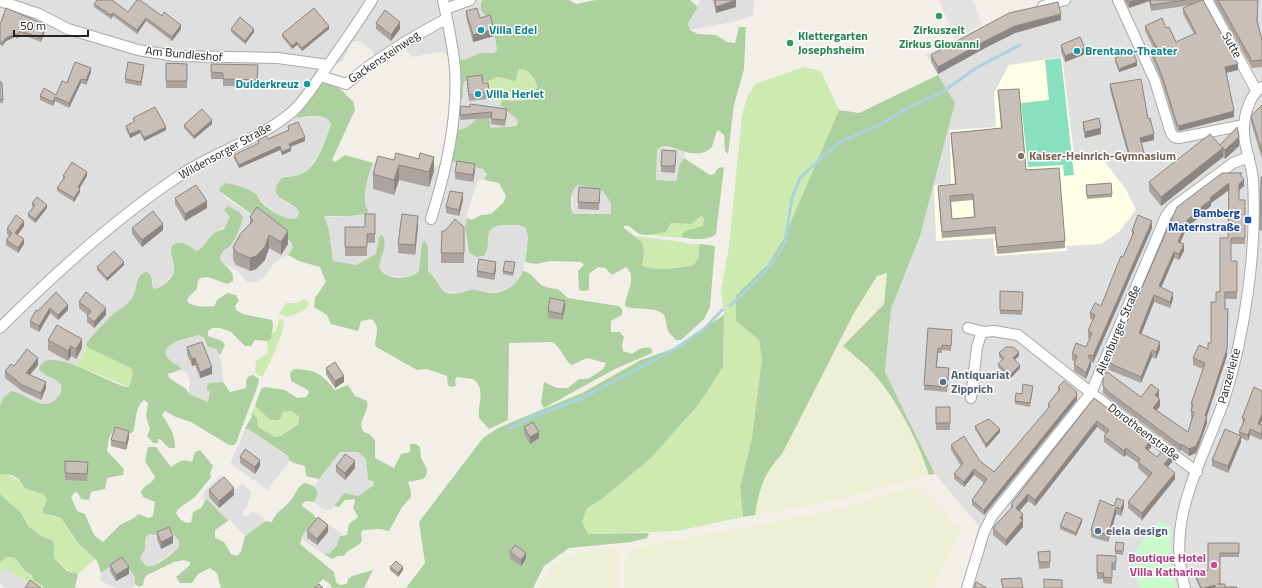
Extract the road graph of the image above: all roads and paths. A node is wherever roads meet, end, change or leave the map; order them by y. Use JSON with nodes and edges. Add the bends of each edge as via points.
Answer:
{"nodes":[{"id":1,"x":372,"y":0,"type":"edge"},
{"id":2,"x":470,"y":0,"type":"edge"},
{"id":3,"x":1065,"y":0,"type":"edge"},
{"id":4,"x":1118,"y":0,"type":"edge"},
{"id":5,"x":1207,"y":0,"type":"edge"},
{"id":6,"x":0,"y":1,"type":"edge"},
{"id":7,"x":1036,"y":8,"type":"edge"},
{"id":8,"x":445,"y":9,"type":"edge"},
{"id":9,"x":328,"y":65,"type":"junction"},
{"id":10,"x":321,"y":76,"type":"junction"},
{"id":11,"x":1259,"y":88,"type":"edge"},
{"id":12,"x":1244,"y":125,"type":"junction"},
{"id":13,"x":1249,"y":157,"type":"junction"},
{"id":14,"x":431,"y":219,"type":"dead end"},
{"id":15,"x":0,"y":328,"type":"edge"},
{"id":16,"x":968,"y":328,"type":"dead end"},
{"id":17,"x":984,"y":332,"type":"junction"},
{"id":18,"x":1091,"y":393,"type":"junction"},
{"id":19,"x":971,"y":398,"type":"dead end"},
{"id":20,"x":1196,"y":472,"type":"junction"},
{"id":21,"x":967,"y":588,"type":"edge"},
{"id":22,"x":1185,"y":588,"type":"edge"}],
"edges":[{"from":1,"to":9,"type":"street","name":"Wildensorger Straße"},
{"from":2,"to":8,"type":"street","name":"Gackensteinweg"},
{"from":3,"to":7,"type":"street"},
{"from":4,"to":12,"type":"street","via":[[1156,81],[1174,137]]},
{"from":5,"to":11,"type":"street","name":"Sutte"},
{"from":6,"to":9,"type":"street","name":"Am Bundleshof","via":[[39,14],[68,29],[138,50],[175,56],[286,59]]},
{"from":8,"to":10,"type":"street","name":"Gackensteinweg","via":[[346,84]]},
{"from":8,"to":14,"type":"street","via":[[455,70],[453,126]]},
{"from":9,"to":10,"type":"street","name":"Wildensorger Straße"},
{"from":10,"to":15,"type":"street","name":"Wildensorger Straße","via":[[303,101],[282,119],[184,173],[108,229],[70,261]]},
{"from":11,"to":12,"type":"street","via":[[1253,94]]},
{"from":12,"to":13,"type":"street"},
{"from":13,"to":18,"type":"street","name":"Altenburger Straße","via":[[1233,163],[1172,208],[1166,216]]},
{"from":13,"to":20,"type":"street","name":"Panzerleite","via":[[1253,179],[1254,215],[1248,291],[1231,375]]},
{"from":16,"to":17,"type":"street","name":"Dorotheenstraße"},
{"from":17,"to":18,"type":"street","name":"Dorotheenstraße","via":[[1018,335]]},
{"from":17,"to":19,"type":"street","via":[[978,339]]},
{"from":18,"to":20,"type":"street","name":"Dorotheenstraße"},
{"from":18,"to":21,"type":"street","name":"Altenburger Straße","via":[[992,516],[984,532]]},
{"from":20,"to":22,"type":"street","name":"Panzerleite","via":[[1183,509],[1178,537],[1178,557]]}]}
